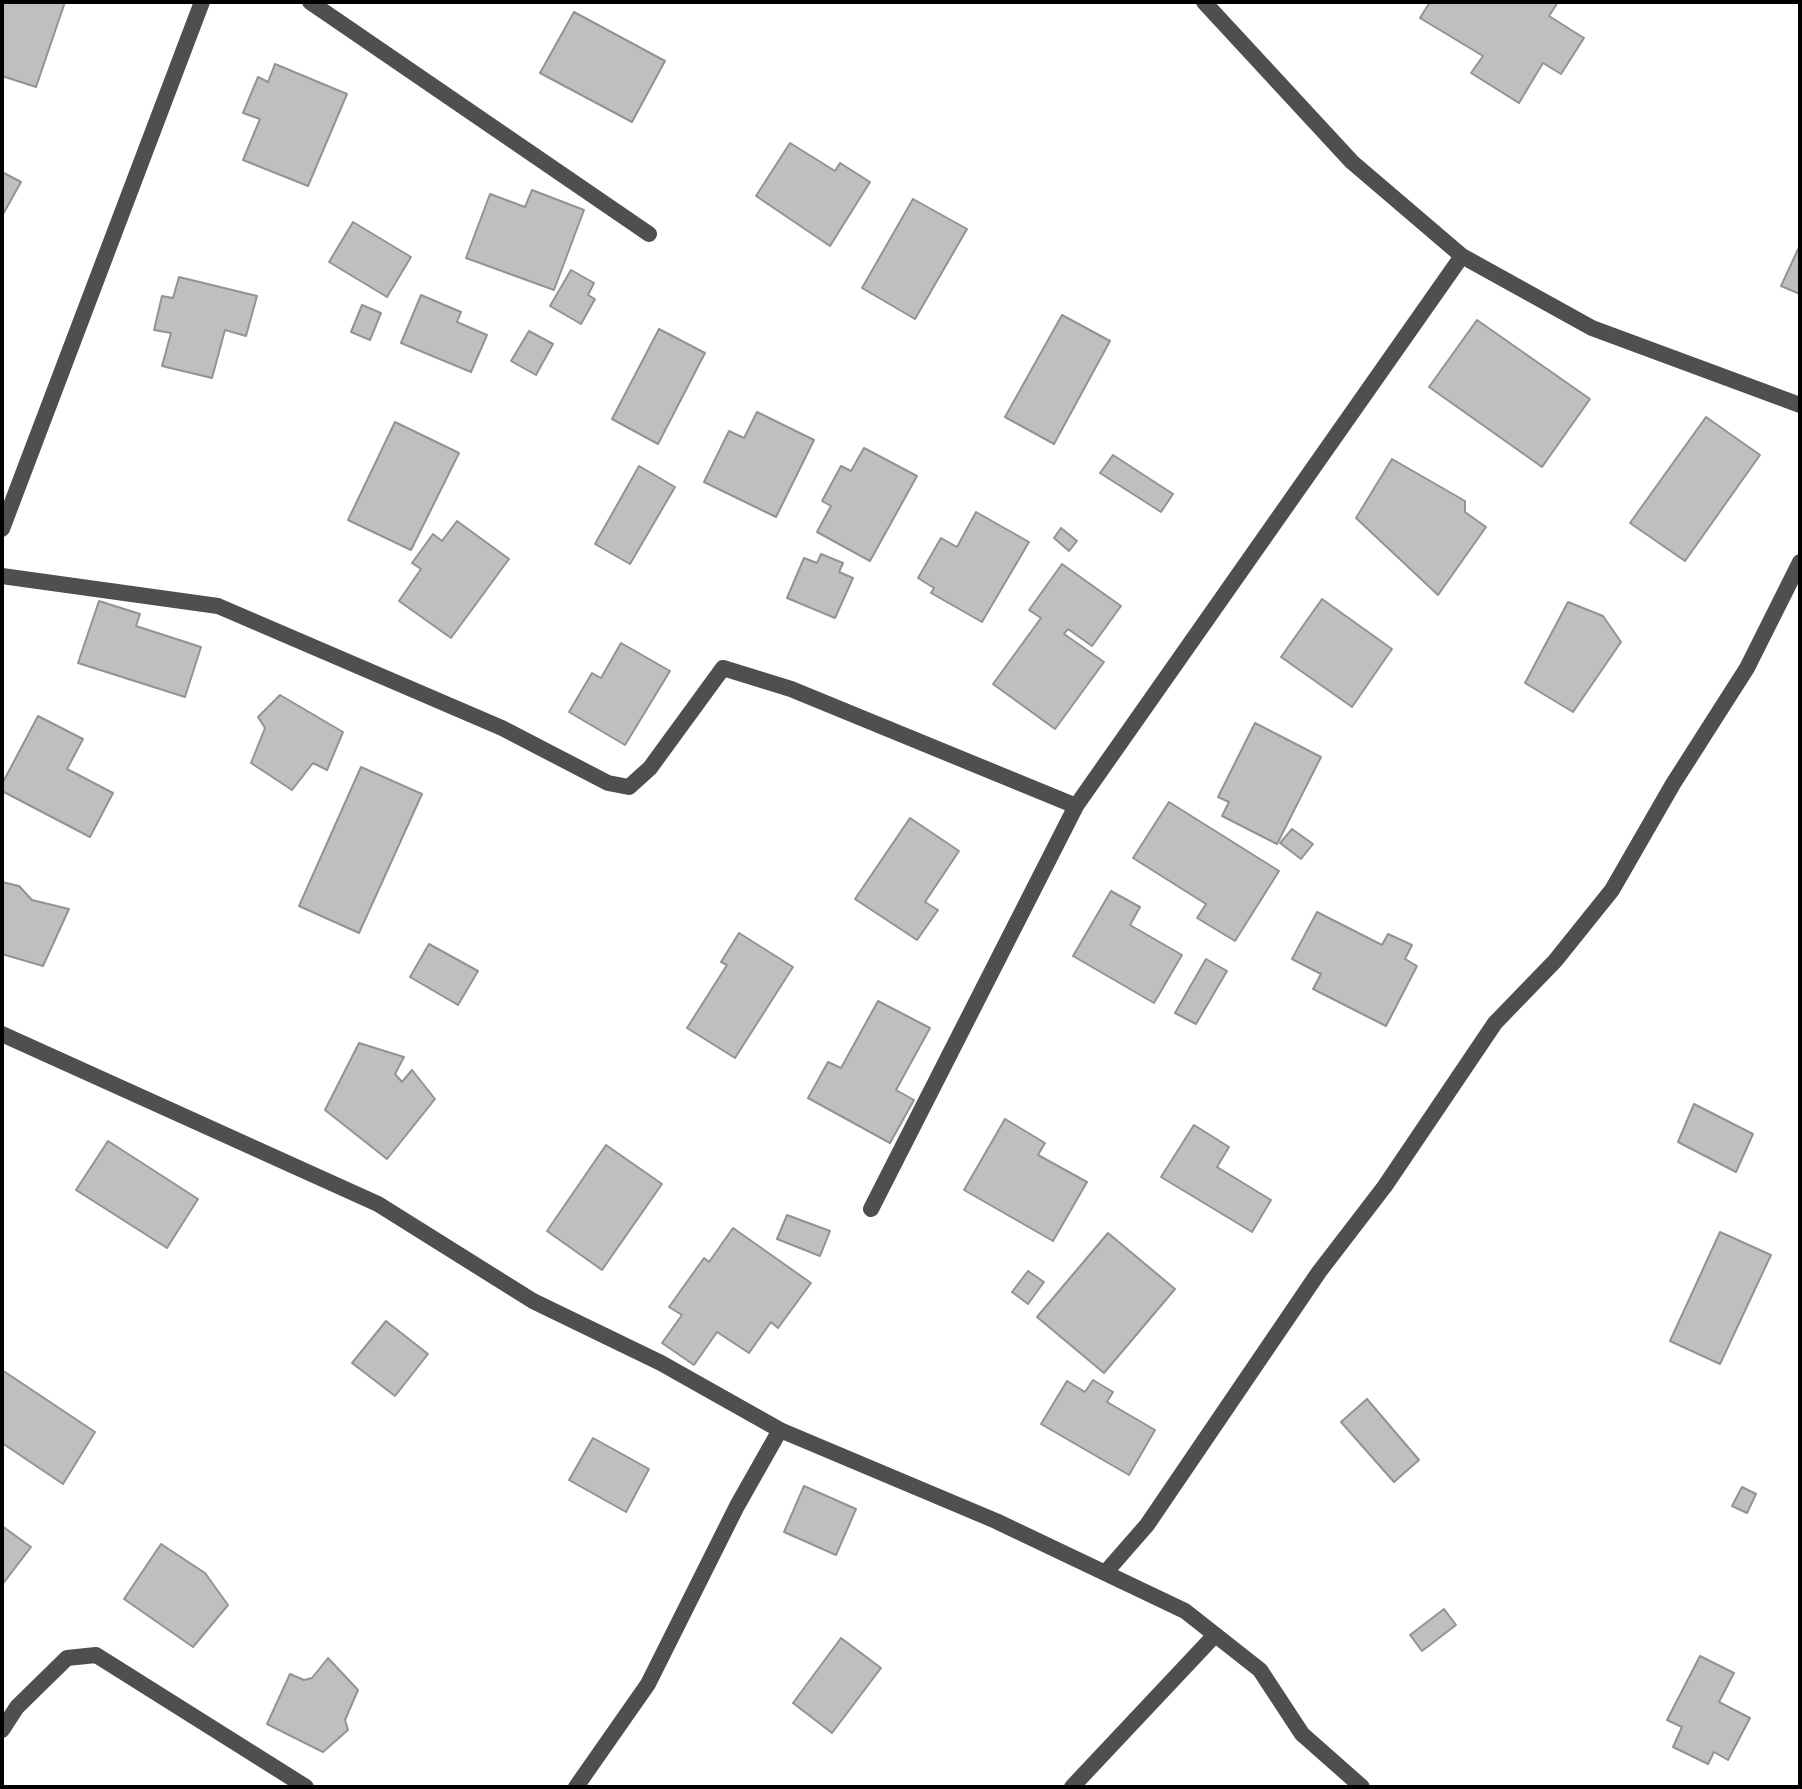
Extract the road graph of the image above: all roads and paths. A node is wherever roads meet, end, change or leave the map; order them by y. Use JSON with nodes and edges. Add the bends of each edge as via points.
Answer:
{"nodes":[{"id":1,"x":202,"y":2,"type":"edge"},
{"id":2,"x":310,"y":2,"type":"edge"},
{"id":3,"x":1204,"y":2,"type":"edge"},
{"id":4,"x":649,"y":234,"type":"dead end"},
{"id":5,"x":1462,"y":256,"type":"junction"},
{"id":6,"x":1800,"y":405,"type":"edge"},
{"id":7,"x":2,"y":529,"type":"edge"},
{"id":8,"x":1800,"y":562,"type":"edge"},
{"id":9,"x":2,"y":576,"type":"edge"},
{"id":10,"x":1076,"y":806,"type":"junction"},
{"id":11,"x":2,"y":1034,"type":"edge"},
{"id":12,"x":871,"y":1209,"type":"dead end"},
{"id":13,"x":780,"y":1430,"type":"junction"},
{"id":14,"x":1105,"y":1573,"type":"junction"},
{"id":15,"x":1215,"y":1635,"type":"junction"},
{"id":16,"x":2,"y":1730,"type":"edge"},
{"id":17,"x":306,"y":1787,"type":"edge"},
{"id":18,"x":576,"y":1787,"type":"edge"},
{"id":19,"x":1072,"y":1787,"type":"edge"},
{"id":20,"x":1362,"y":1787,"type":"edge"}],
"edges":[{"from":1,"to":7,"type":"street"},
{"from":2,"to":4,"type":"street"},
{"from":3,"to":5,"type":"street","via":[[1352,162]]},
{"from":5,"to":6,"type":"street","via":[[1592,328]]},
{"from":5,"to":10,"type":"street"},
{"from":8,"to":14,"type":"street","via":[[1747,668],[1612,890],[1555,961],[1495,1023],[1147,1525]]},
{"from":9,"to":10,"type":"street","via":[[218,606],[502,728],[608,783],[629,787],[650,768],[723,668],[791,689]]},
{"from":10,"to":12,"type":"street"},
{"from":11,"to":13,"type":"street","via":[[378,1204],[533,1301],[661,1363]]},
{"from":13,"to":14,"type":"street"},
{"from":13,"to":18,"type":"street","via":[[648,1684]]},
{"from":14,"to":15,"type":"street","via":[[1185,1611]]},
{"from":15,"to":19,"type":"street"},
{"from":15,"to":20,"type":"street","via":[[1260,1670],[1302,1734]]},
{"from":16,"to":17,"type":"street","via":[[67,1658],[96,1655]]}]}
